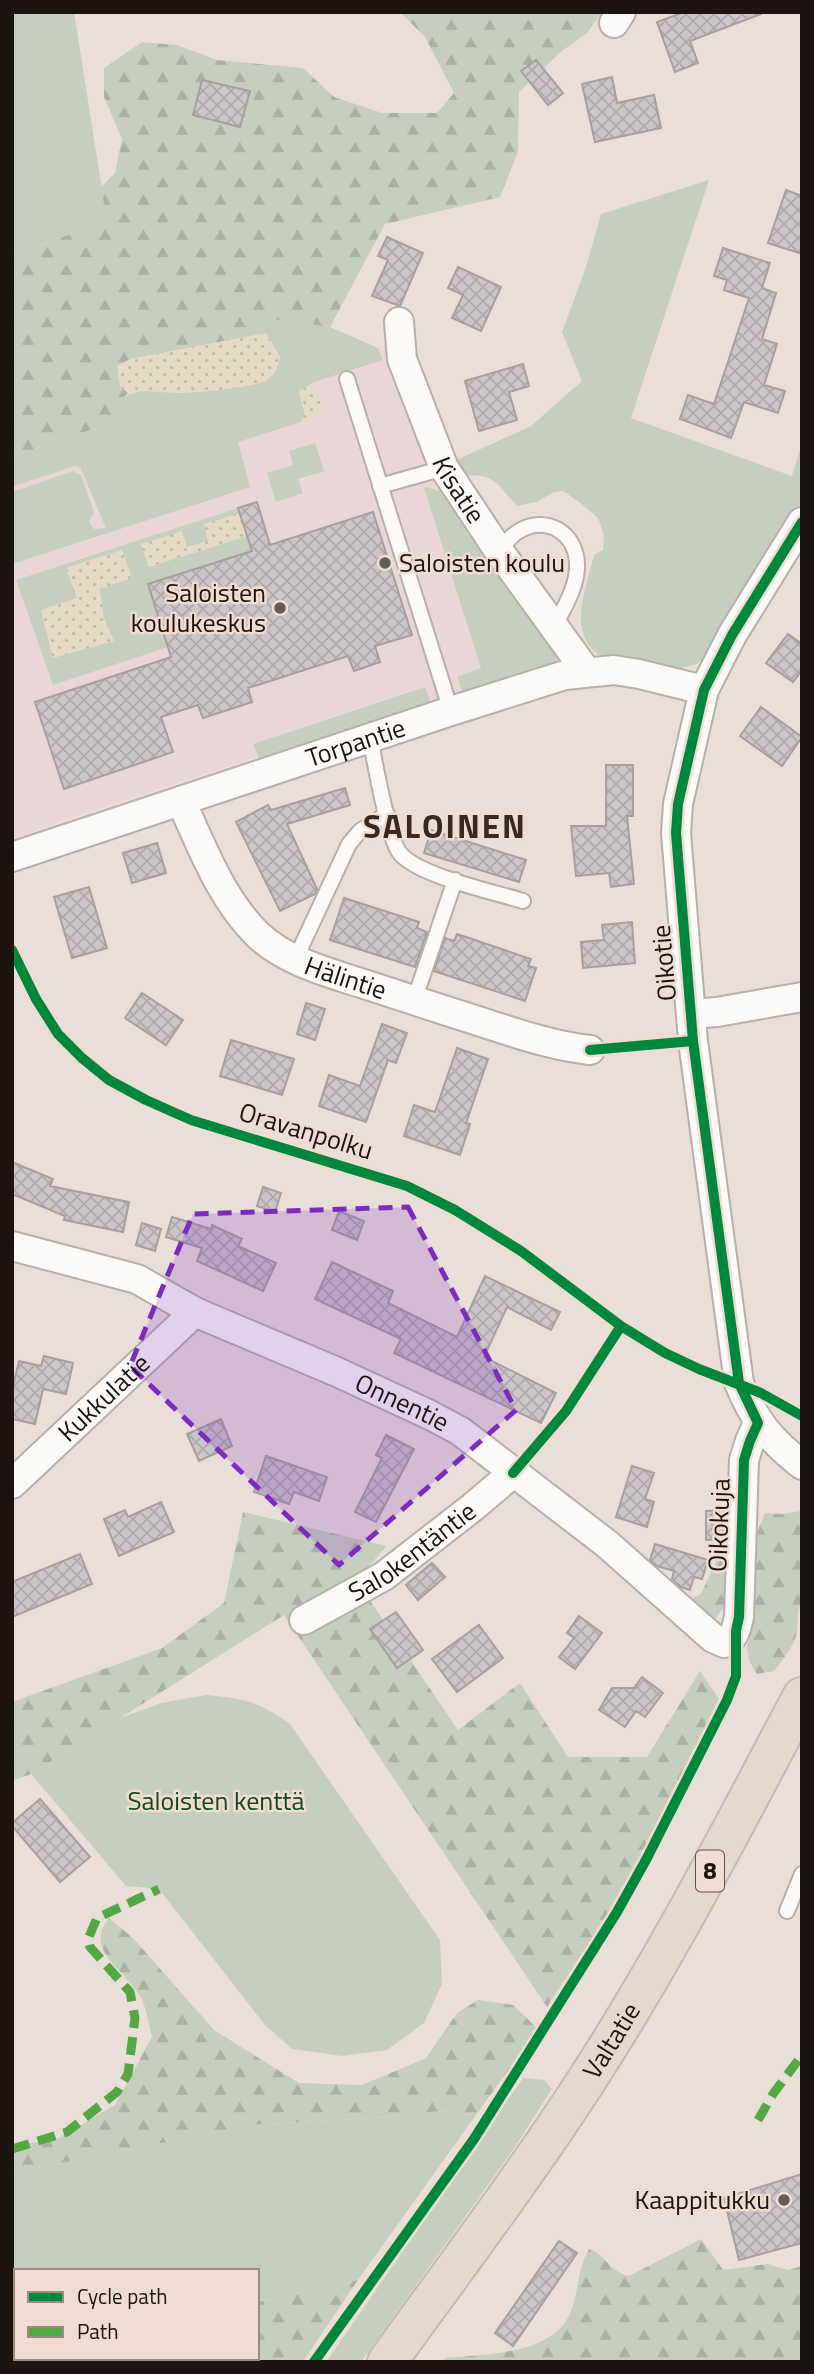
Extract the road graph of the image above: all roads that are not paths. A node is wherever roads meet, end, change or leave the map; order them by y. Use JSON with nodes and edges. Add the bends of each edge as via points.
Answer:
{"nodes":[{"id":1,"x":399,"y":322,"type":"dead end"},
{"id":2,"x":347,"y":379,"type":"dead end"},
{"id":3,"x":444,"y":468,"type":"junction"},
{"id":4,"x":380,"y":486,"type":"junction"},
{"id":5,"x":802,"y":522,"type":"edge"},
{"id":6,"x":499,"y":551,"type":"junction"},
{"id":7,"x":555,"y":626,"type":"junction"},
{"id":8,"x":586,"y":671,"type":"junction"},
{"id":9,"x":704,"y":690,"type":"junction"},
{"id":10,"x":451,"y":710,"type":"junction"},
{"id":11,"x":370,"y":738,"type":"junction"},
{"id":12,"x":181,"y":801,"type":"junction"},
{"id":13,"x":387,"y":814,"type":"junction"},
{"id":14,"x":12,"y":858,"type":"edge"},
{"id":15,"x":455,"y":880,"type":"junction"},
{"id":16,"x":523,"y":901,"type":"dead end"},
{"id":17,"x":295,"y":960,"type":"junction"},
{"id":18,"x":802,"y":998,"type":"edge"},
{"id":19,"x":414,"y":1000,"type":"junction"},
{"id":20,"x":691,"y":1014,"type":"junction"},
{"id":21,"x":590,"y":1050,"type":"dead end"},
{"id":22,"x":12,"y":1246,"type":"edge"},
{"id":23,"x":195,"y":1312,"type":"junction"},
{"id":24,"x":758,"y":1423,"type":"junction"},
{"id":25,"x":802,"y":1465,"type":"edge"},
{"id":26,"x":513,"y":1473,"type":"junction"},
{"id":27,"x":12,"y":1484,"type":"edge"},
{"id":28,"x":304,"y":1620,"type":"dead end"},
{"id":29,"x":736,"y":1631,"type":"joint"},
{"id":30,"x":802,"y":1697,"type":"edge"},
{"id":31,"x":802,"y":1874,"type":"edge"},
{"id":32,"x":787,"y":1911,"type":"dead end"},
{"id":33,"x":387,"y":2362,"type":"edge"}],
"edges":[{"from":1,"to":3,"type":"street","name":"Kisatie","via":[[402,359]]},
{"from":2,"to":4,"type":"lane"},
{"from":3,"to":4,"type":"lane"},
{"from":3,"to":6,"type":"street","name":"Kisatie"},
{"from":4,"to":10,"type":"lane"},
{"from":5,"to":9,"type":"street","name":"Oikotie","via":[[732,635]]},
{"from":6,"to":7,"type":"street","name":"Kisatie"},
{"from":6,"to":7,"type":"lane","via":[[528,527],[555,527],[571,540],[576,576]]},
{"from":7,"to":8,"type":"street","name":"Kisatie"},
{"from":8,"to":9,"type":"street","name":"Torpantie","via":[[639,674]]},
{"from":8,"to":10,"type":"street","name":"Torpantie"},
{"from":9,"to":20,"type":"street","name":"Oikotie","via":[[678,804],[676,833]]},
{"from":10,"to":11,"type":"street","name":"Torpantie"},
{"from":11,"to":12,"type":"street","name":"Torpantie"},
{"from":11,"to":13,"type":"lane"},
{"from":12,"to":14,"type":"street","name":"Torpantie"},
{"from":12,"to":17,"type":"street","name":"Hälintie","via":[[233,904],[259,936]]},
{"from":13,"to":15,"type":"lane","via":[[401,855],[421,869]]},
{"from":13,"to":17,"type":"lane","via":[[349,844]]},
{"from":15,"to":16,"type":"lane"},
{"from":15,"to":19,"type":"lane"},
{"from":17,"to":19,"type":"street","name":"Hälintie"},
{"from":18,"to":20,"type":"street"},
{"from":19,"to":21,"type":"street","name":"Hälintie","via":[[557,1045]]},
{"from":20,"to":24,"type":"street","name":"Oikotie","via":[[739,1383]]},
{"from":22,"to":23,"type":"street","name":"Onnentie","via":[[137,1279]]},
{"from":23,"to":26,"type":"street","name":"Onnentie","via":[[430,1415]]},
{"from":23,"to":27,"type":"street","name":"Kukkulatie"},
{"from":24,"to":25,"type":"street","name":"Oikotie","via":[[778,1447]]},
{"from":24,"to":29,"type":"street","name":"Oikokuja","via":[[744,1460]]},
{"from":26,"to":28,"type":"street","name":"Salokentäntie","via":[[408,1560]]},
{"from":26,"to":29,"type":"street","name":"Onnentie","via":[[607,1544],[713,1638],[724,1643]]},
{"from":30,"to":33,"type":"highway","name":"Valtatie","number":"8","via":[[707,1876],[597,2062]]},
{"from":31,"to":32,"type":"lane"}]}
